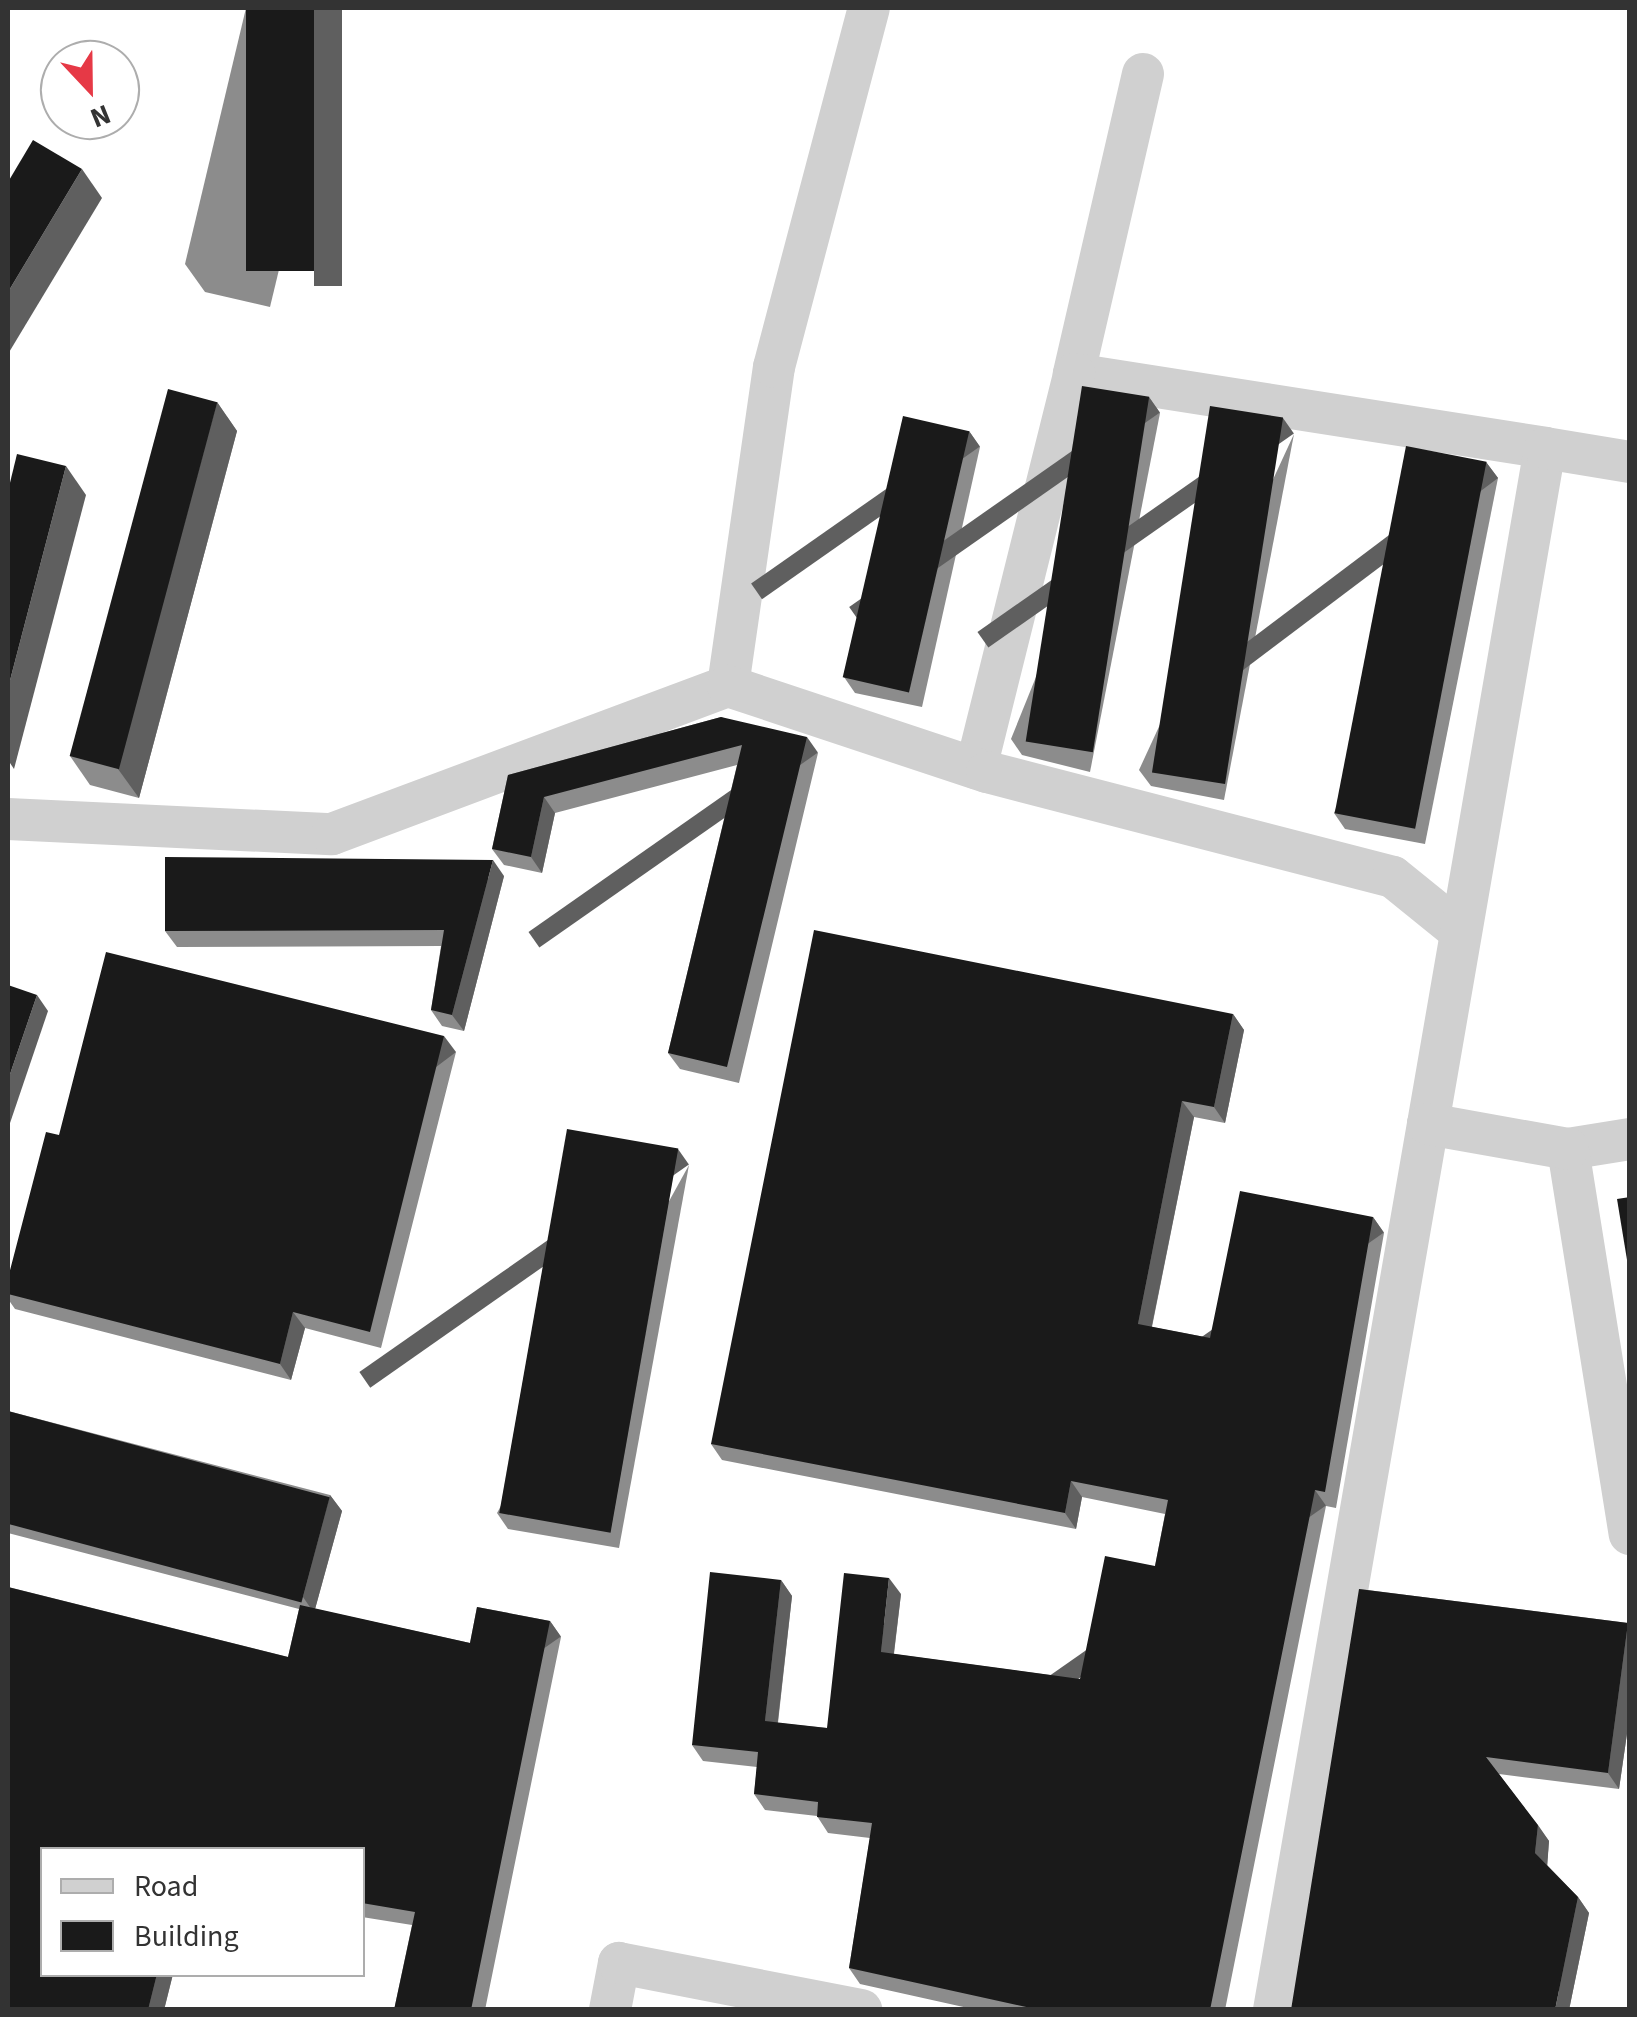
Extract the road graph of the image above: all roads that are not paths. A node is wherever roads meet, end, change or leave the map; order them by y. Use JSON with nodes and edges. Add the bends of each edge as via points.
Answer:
{"nodes":[{"id":1,"x":869,"y":8,"type":"edge"},
{"id":2,"x":1143,"y":74,"type":"dead end"},
{"id":3,"x":1074,"y":374,"type":"junction"},
{"id":4,"x":1545,"y":448,"type":"junction"},
{"id":5,"x":1630,"y":462,"type":"edge"},
{"id":6,"x":728,"y":686,"type":"junction"},
{"id":7,"x":976,"y":768,"type":"junction"},
{"id":8,"x":8,"y":819,"type":"edge"},
{"id":9,"x":1461,"y":932,"type":"junction"},
{"id":10,"x":1428,"y":1124,"type":"junction"},
{"id":11,"x":1630,"y":1139,"type":"edge"},
{"id":12,"x":1568,"y":1150,"type":"junction"},
{"id":13,"x":1630,"y":1534,"type":"edge"},
{"id":14,"x":610,"y":2010,"type":"edge"},
{"id":15,"x":861,"y":2010,"type":"edge"},
{"id":16,"x":1274,"y":2010,"type":"edge"}],
"edges":[{"from":1,"to":6,"type":"street","via":[[774,367]]},
{"from":2,"to":3,"type":"street"},
{"from":3,"to":4,"type":"street"},
{"from":3,"to":7,"type":"street"},
{"from":4,"to":5,"type":"street"},
{"from":4,"to":9,"type":"street"},
{"from":6,"to":7,"type":"street"},
{"from":6,"to":8,"type":"street","via":[[332,834]]},
{"from":7,"to":9,"type":"street","via":[[1393,877]]},
{"from":9,"to":10,"type":"street"},
{"from":10,"to":12,"type":"street"},
{"from":10,"to":16,"type":"street"},
{"from":11,"to":12,"type":"street"},
{"from":12,"to":13,"type":"street"},
{"from":14,"to":15,"type":"street","via":[[619,1962]]}]}
